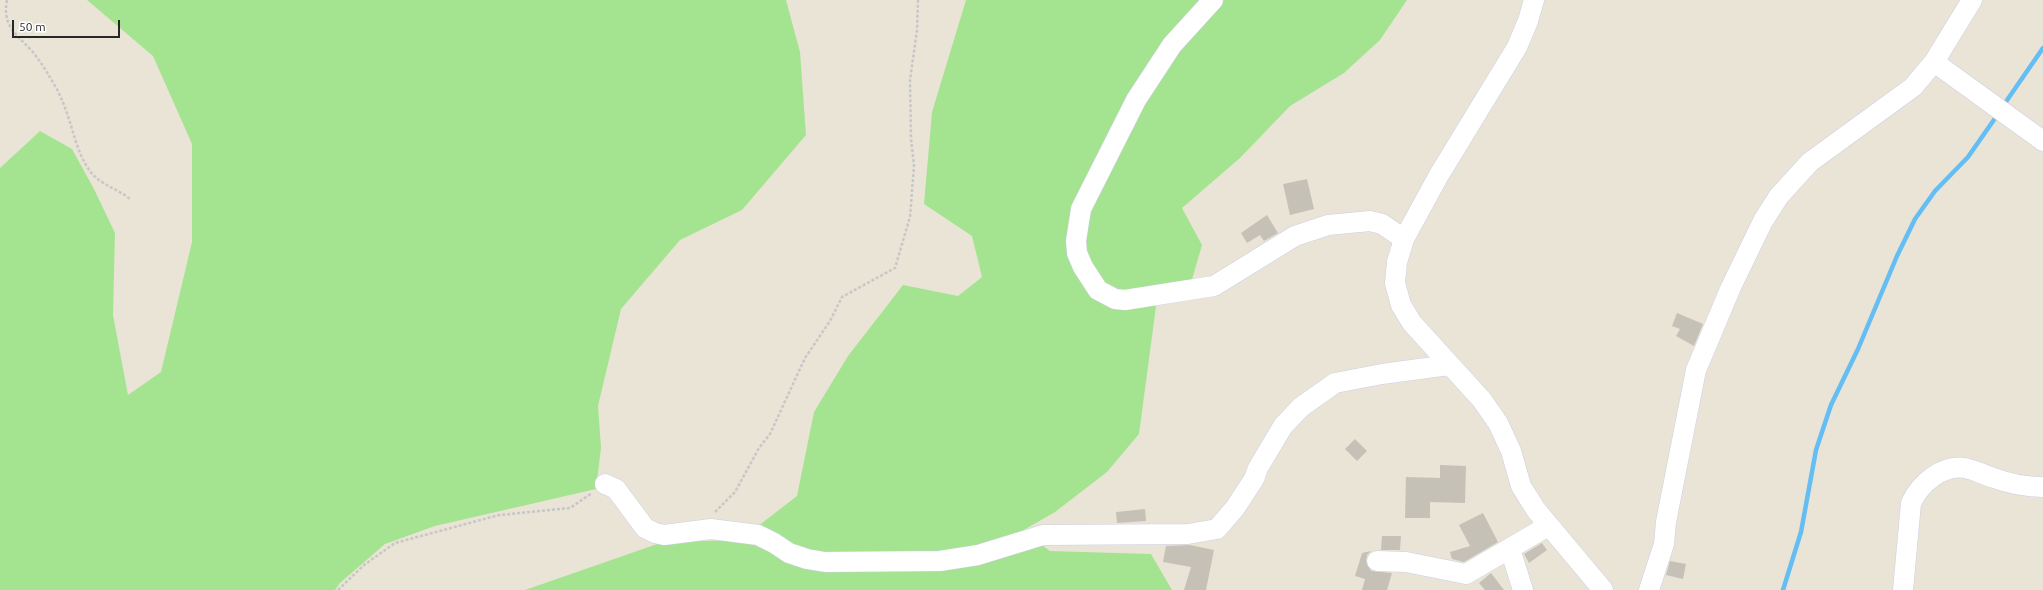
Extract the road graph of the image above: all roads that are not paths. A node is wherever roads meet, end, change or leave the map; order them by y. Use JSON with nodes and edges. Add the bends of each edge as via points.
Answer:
{"nodes":[{"id":1,"x":1213,"y":0,"type":"edge"},
{"id":2,"x":1534,"y":0,"type":"edge"},
{"id":3,"x":1972,"y":0,"type":"edge"},
{"id":4,"x":1934,"y":62,"type":"junction"},
{"id":5,"x":2043,"y":141,"type":"edge"},
{"id":6,"x":1404,"y":239,"type":"junction"},
{"id":7,"x":1449,"y":365,"type":"junction"},
{"id":8,"x":605,"y":484,"type":"road end"},
{"id":9,"x":2043,"y":487,"type":"edge"},
{"id":10,"x":1548,"y":526,"type":"junction"},
{"id":11,"x":1510,"y":550,"type":"junction"},
{"id":12,"x":1377,"y":561,"type":"dead end"},
{"id":13,"x":1523,"y":590,"type":"edge"},
{"id":14,"x":1603,"y":590,"type":"edge"},
{"id":15,"x":1649,"y":590,"type":"edge"},
{"id":16,"x":1903,"y":590,"type":"edge"}],
"edges":[{"from":1,"to":6,"type":"street","via":[[1172,45],[1136,100],[1081,209],[1076,240],[1077,253],[1098,290],[1115,299],[1125,300],[1214,286],[1295,236],[1328,225],[1370,221],[1382,224]]},
{"from":2,"to":6,"type":"street","via":[[1528,21],[1516,46]]},
{"from":3,"to":4,"type":"street"},
{"from":4,"to":5,"type":"street"},
{"from":4,"to":15,"type":"street","via":[[1913,87],[1810,162],[1779,196],[1757,234],[1731,287],[1696,370],[1666,522],[1664,544]]},
{"from":6,"to":7,"type":"street","via":[[1397,262],[1395,282],[1401,305],[1412,323]]},
{"from":7,"to":8,"type":"street","via":[[1335,383],[1301,407],[1283,426],[1254,479],[1217,529],[1188,534],[1043,535],[978,555],[940,561],[825,562],[789,554],[758,535],[730,530],[697,530],[664,535],[646,528],[616,489]]},
{"from":7,"to":10,"type":"street","via":[[1482,400],[1498,422],[1511,452],[1521,486]]},
{"from":9,"to":16,"type":"street","via":[[2014,484],[1963,468],[1947,469],[1932,477],[1916,493],[1911,503]]},
{"from":10,"to":11,"type":"street"},
{"from":10,"to":14,"type":"street"},
{"from":11,"to":12,"type":"street","via":[[1466,574],[1406,562]]},
{"from":11,"to":13,"type":"street"}]}
